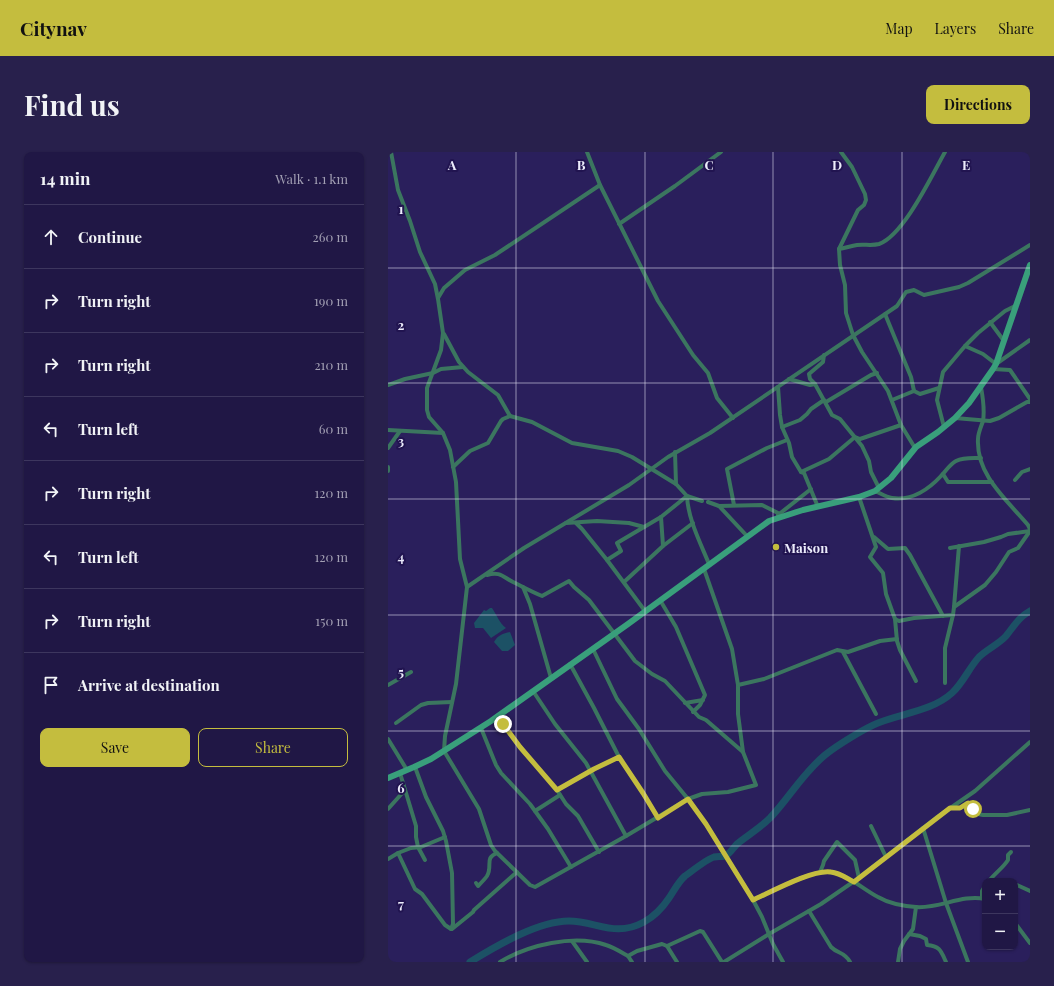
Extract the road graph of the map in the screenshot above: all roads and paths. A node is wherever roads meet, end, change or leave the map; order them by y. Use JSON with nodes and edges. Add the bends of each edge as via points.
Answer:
{"nodes":[{"id":1,"x":391,"y":152,"type":"edge"},
{"id":2,"x":588,"y":152,"type":"edge"},
{"id":3,"x":721,"y":152,"type":"edge"},
{"id":4,"x":841,"y":152,"type":"edge"},
{"id":5,"x":945,"y":152,"type":"edge"},
{"id":6,"x":600,"y":185,"type":"junction"},
{"id":7,"x":619,"y":224,"type":"junction"},
{"id":8,"x":1030,"y":245,"type":"edge"},
{"id":9,"x":839,"y":250,"type":"junction"},
{"id":10,"x":1030,"y":265,"type":"edge"},
{"id":11,"x":438,"y":299,"type":"junction"},
{"id":12,"x":1015,"y":306,"type":"junction"},
{"id":13,"x":885,"y":314,"type":"junction"},
{"id":14,"x":990,"y":322,"type":"junction"},
{"id":15,"x":443,"y":332,"type":"junction"},
{"id":16,"x":854,"y":335,"type":"junction"},
{"id":17,"x":1030,"y":340,"type":"edge"},
{"id":18,"x":1004,"y":341,"type":"junction"},
{"id":19,"x":965,"y":346,"type":"junction"},
{"id":20,"x":824,"y":355,"type":"junction"},
{"id":21,"x":463,"y":367,"type":"junction"},
{"id":22,"x":995,"y":367,"type":"junction"},
{"id":23,"x":433,"y":373,"type":"junction"},
{"id":24,"x":877,"y":373,"type":"junction"},
{"id":25,"x":789,"y":379,"type":"junction"},
{"id":26,"x":815,"y":384,"type":"junction"},
{"id":27,"x":388,"y":385,"type":"edge"},
{"id":28,"x":778,"y":387,"type":"junction"},
{"id":29,"x":981,"y":387,"type":"junction"},
{"id":30,"x":938,"y":388,"type":"junction"},
{"id":31,"x":914,"y":391,"type":"junction"},
{"id":32,"x":892,"y":400,"type":"junction"},
{"id":33,"x":1030,"y":400,"type":"edge"},
{"id":34,"x":825,"y":401,"type":"junction"},
{"id":35,"x":510,"y":416,"type":"junction"},
{"id":36,"x":733,"y":418,"type":"junction"},
{"id":37,"x":955,"y":418,"type":"junction"},
{"id":38,"x":982,"y":422,"type":"junction"},
{"id":39,"x":901,"y":425,"type":"junction"},
{"id":40,"x":782,"y":427,"type":"junction"},
{"id":41,"x":944,"y":427,"type":"junction"},
{"id":42,"x":388,"y":430,"type":"edge"},
{"id":43,"x":400,"y":431,"type":"junction"},
{"id":44,"x":443,"y":433,"type":"junction"},
{"id":45,"x":855,"y":437,"type":"junction"},
{"id":46,"x":787,"y":440,"type":"junction"},
{"id":47,"x":388,"y":448,"type":"edge"},
{"id":48,"x":915,"y":448,"type":"junction"},
{"id":49,"x":675,"y":452,"type":"junction"},
{"id":50,"x":981,"y":458,"type":"junction"},
{"id":51,"x":388,"y":467,"type":"edge"},
{"id":52,"x":453,"y":468,"type":"junction"},
{"id":53,"x":652,"y":468,"type":"junction"},
{"id":54,"x":1030,"y":469,"type":"edge"},
{"id":55,"x":388,"y":471,"type":"edge"},
{"id":56,"x":801,"y":472,"type":"junction"},
{"id":57,"x":944,"y":474,"type":"junction"},
{"id":58,"x":1015,"y":480,"type":"dead end"},
{"id":59,"x":992,"y":482,"type":"junction"},
{"id":60,"x":676,"y":484,"type":"junction"},
{"id":61,"x":811,"y":489,"type":"junction"},
{"id":62,"x":877,"y":489,"type":"junction"},
{"id":63,"x":687,"y":496,"type":"junction"},
{"id":64,"x":859,"y":497,"type":"junction"},
{"id":65,"x":702,"y":501,"type":"dead end"},
{"id":66,"x":708,"y":502,"type":"dead end"},
{"id":67,"x":734,"y":505,"type":"junction"},
{"id":68,"x":719,"y":506,"type":"junction"},
{"id":69,"x":818,"y":507,"type":"junction"},
{"id":70,"x":780,"y":514,"type":"junction"},
{"id":71,"x":661,"y":517,"type":"junction"},
{"id":72,"x":772,"y":519,"type":"junction"},
{"id":73,"x":565,"y":522,"type":"junction"},
{"id":74,"x":576,"y":523,"type":"junction"},
{"id":75,"x":693,"y":523,"type":"junction"},
{"id":76,"x":644,"y":527,"type":"junction"},
{"id":77,"x":1030,"y":531,"type":"edge"},
{"id":78,"x":872,"y":535,"type":"junction"},
{"id":79,"x":747,"y":536,"type":"junction"},
{"id":80,"x":663,"y":546,"type":"junction"},
{"id":81,"x":959,"y":546,"type":"junction"},
{"id":82,"x":950,"y":548,"type":"dead end"},
{"id":83,"x":607,"y":560,"type":"junction"},
{"id":84,"x":709,"y":564,"type":"junction"},
{"id":85,"x":704,"y":569,"type":"junction"},
{"id":86,"x":482,"y":576,"type":"junction"},
{"id":87,"x":624,"y":582,"type":"junction"},
{"id":88,"x":522,"y":585,"type":"junction"},
{"id":89,"x":467,"y":587,"type":"junction"},
{"id":90,"x":660,"y":600,"type":"junction"},
{"id":91,"x":954,"y":607,"type":"junction"},
{"id":92,"x":645,"y":611,"type":"junction"},
{"id":93,"x":953,"y":615,"type":"junction"},
{"id":94,"x":943,"y":616,"type":"junction"},
{"id":95,"x":895,"y":619,"type":"junction"},
{"id":96,"x":614,"y":634,"type":"junction"},
{"id":97,"x":897,"y":639,"type":"junction"},
{"id":98,"x":593,"y":649,"type":"junction"},
{"id":99,"x":843,"y":652,"type":"junction"},
{"id":100,"x":570,"y":664,"type":"junction"},
{"id":101,"x":412,"y":672,"type":"dead end"},
{"id":102,"x":551,"y":678,"type":"junction"},
{"id":103,"x":916,"y":681,"type":"dead end"},
{"id":104,"x":945,"y":683,"type":"dead end"},
{"id":105,"x":388,"y":685,"type":"edge"},
{"id":106,"x":738,"y":685,"type":"junction"},
{"id":107,"x":533,"y":691,"type":"junction"},
{"id":108,"x":703,"y":700,"type":"junction"},
{"id":109,"x":452,"y":702,"type":"junction"},
{"id":110,"x":685,"y":703,"type":"junction"},
{"id":111,"x":693,"y":712,"type":"junction"},
{"id":112,"x":876,"y":714,"type":"dead end"},
{"id":113,"x":497,"y":717,"type":"junction"},
{"id":114,"x":396,"y":723,"type":"dead end"},
{"id":115,"x":481,"y":728,"type":"junction"},
{"id":116,"x":388,"y":739,"type":"edge"},
{"id":117,"x":1030,"y":742,"type":"edge"},
{"id":118,"x":444,"y":751,"type":"junction"},
{"id":119,"x":743,"y":752,"type":"junction"},
{"id":120,"x":619,"y":757,"type":"junction"},
{"id":121,"x":416,"y":767,"type":"junction"},
{"id":122,"x":407,"y":770,"type":"junction"},
{"id":123,"x":590,"y":772,"type":"junction"},
{"id":124,"x":400,"y":773,"type":"junction"},
{"id":125,"x":388,"y":778,"type":"edge"},
{"id":126,"x":405,"y":790,"type":"junction"},
{"id":127,"x":557,"y":790,"type":"junction"},
{"id":128,"x":560,"y":795,"type":"junction"},
{"id":129,"x":688,"y":799,"type":"junction"},
{"id":130,"x":950,"y":808,"type":"junction"},
{"id":131,"x":388,"y":809,"type":"edge"},
{"id":132,"x":1030,"y":810,"type":"edge"},
{"id":133,"x":535,"y":811,"type":"junction"},
{"id":134,"x":658,"y":818,"type":"junction"},
{"id":135,"x":870,"y":826,"type":"dead end"},
{"id":136,"x":923,"y":828,"type":"junction"},
{"id":137,"x":626,"y":836,"type":"junction"},
{"id":138,"x":445,"y":837,"type":"junction"},
{"id":139,"x":418,"y":847,"type":"junction"},
{"id":140,"x":599,"y":852,"type":"junction"},
{"id":141,"x":1011,"y":852,"type":"dead end"},
{"id":142,"x":398,"y":853,"type":"junction"},
{"id":143,"x":497,"y":853,"type":"junction"},
{"id":144,"x":886,"y":857,"type":"junction"},
{"id":145,"x":388,"y":859,"type":"edge"},
{"id":146,"x":424,"y":860,"type":"dead end"},
{"id":147,"x":571,"y":868,"type":"junction"},
{"id":148,"x":517,"y":872,"type":"junction"},
{"id":149,"x":820,"y":872,"type":"junction"},
{"id":150,"x":859,"y":878,"type":"junction"},
{"id":151,"x":991,"y":878,"type":"edge"},
{"id":152,"x":854,"y":882,"type":"junction"},
{"id":153,"x":476,"y":883,"type":"dead end"},
{"id":154,"x":1018,"y":885,"type":"edge"},
{"id":155,"x":1030,"y":891,"type":"edge"},
{"id":156,"x":982,"y":898,"type":"edge"},
{"id":157,"x":753,"y":900,"type":"junction"},
{"id":158,"x":946,"y":903,"type":"junction"},
{"id":159,"x":916,"y":907,"type":"junction"},
{"id":160,"x":809,"y":911,"type":"junction"},
{"id":161,"x":1018,"y":927,"type":"edge"},
{"id":162,"x":451,"y":929,"type":"junction"},
{"id":163,"x":769,"y":934,"type":"junction"},
{"id":164,"x":909,"y":934,"type":"junction"},
{"id":165,"x":572,"y":940,"type":"junction"},
{"id":166,"x":1030,"y":943,"type":"edge"},
{"id":167,"x":667,"y":946,"type":"junction"},
{"id":168,"x":628,"y":956,"type":"junction"},
{"id":169,"x":730,"y":960,"type":"edge"},
{"id":170,"x":500,"y":962,"type":"edge"},
{"id":171,"x":587,"y":962,"type":"edge"},
{"id":172,"x":632,"y":962,"type":"edge"},
{"id":173,"x":677,"y":962,"type":"edge"},
{"id":174,"x":723,"y":962,"type":"edge"},
{"id":175,"x":783,"y":962,"type":"edge"},
{"id":176,"x":850,"y":962,"type":"edge"},
{"id":177,"x":898,"y":962,"type":"edge"},
{"id":178,"x":946,"y":962,"type":"edge"},
{"id":179,"x":968,"y":962,"type":"edge"}],
"edges":[{"from":1,"to":11,"type":"street","via":[[398,190],[420,252],[435,284]]},
{"from":2,"to":6,"type":"street"},
{"from":3,"to":7,"type":"street"},
{"from":4,"to":9,"type":"street","via":[[850,164],[866,200],[858,210]]},
{"from":5,"to":9,"type":"street","via":[[916,203],[893,234],[877,244]]},
{"from":6,"to":7,"type":"street"},
{"from":6,"to":11,"type":"street","via":[[495,255],[464,270],[444,288]]},
{"from":7,"to":36,"type":"street","via":[[658,301],[693,355],[708,373],[718,398]]},
{"from":8,"to":13,"type":"street","via":[[959,287],[924,295],[914,290],[906,292],[897,306]]},
{"from":9,"to":16,"type":"street","via":[[845,285],[845,307]]},
{"from":10,"to":12,"type":"street"},
{"from":11,"to":15,"type":"street"},
{"from":12,"to":14,"type":"street"},
{"from":12,"to":18,"type":"street"},
{"from":13,"to":16,"type":"street"},
{"from":13,"to":31,"type":"street","via":[[911,377]]},
{"from":14,"to":18,"type":"street"},
{"from":14,"to":19,"type":"street"},
{"from":15,"to":21,"type":"street","via":[[452,352]]},
{"from":15,"to":23,"type":"street","via":[[441,350]]},
{"from":16,"to":20,"type":"street"},
{"from":16,"to":24,"type":"street"},
{"from":17,"to":22,"type":"street"},
{"from":18,"to":22,"type":"street"},
{"from":19,"to":22,"type":"street","via":[[983,354]]},
{"from":19,"to":30,"type":"street","via":[[943,372]]},
{"from":20,"to":25,"type":"street"},
{"from":20,"to":26,"type":"street","via":[[823,362],[809,374]]},
{"from":21,"to":23,"type":"street","via":[[447,368]]},
{"from":21,"to":35,"type":"street","via":[[498,395]]},
{"from":22,"to":29,"type":"street"},
{"from":22,"to":33,"type":"street","via":[[1010,370]]},
{"from":23,"to":27,"type":"street"},
{"from":23,"to":44,"type":"street","via":[[427,388],[427,410],[429,417]]},
{"from":24,"to":32,"type":"street"},
{"from":24,"to":34,"type":"street"},
{"from":25,"to":26,"type":"street"},
{"from":25,"to":28,"type":"street"},
{"from":26,"to":34,"type":"street"},
{"from":28,"to":36,"type":"street"},
{"from":28,"to":40,"type":"street"},
{"from":29,"to":37,"type":"street"},
{"from":29,"to":38,"type":"street","via":[[984,413]]},
{"from":30,"to":31,"type":"street","via":[[920,394]]},
{"from":30,"to":41,"type":"street","via":[[937,400]]},
{"from":31,"to":32,"type":"street"},
{"from":32,"to":39,"type":"street"},
{"from":33,"to":38,"type":"street","via":[[999,418]]},
{"from":34,"to":40,"type":"street","via":[[811,409],[800,420]]},
{"from":34,"to":45,"type":"street","via":[[832,415],[840,419]]},
{"from":35,"to":52,"type":"street","via":[[501,421],[488,444],[470,451]]},
{"from":35,"to":53,"type":"street","via":[[532,422],[572,443],[618,451]]},
{"from":36,"to":49,"type":"street"},
{"from":37,"to":38,"type":"street"},
{"from":37,"to":41,"type":"street"},
{"from":38,"to":50,"type":"street","via":[[978,439]]},
{"from":39,"to":45,"type":"street","via":[[860,438]]},
{"from":39,"to":48,"type":"street"},
{"from":40,"to":46,"type":"street"},
{"from":41,"to":48,"type":"street"},
{"from":42,"to":43,"type":"street"},
{"from":43,"to":44,"type":"street"},
{"from":43,"to":47,"type":"street"},
{"from":44,"to":52,"type":"street","via":[[450,450]]},
{"from":45,"to":56,"type":"street","via":[[829,459]]},
{"from":45,"to":62,"type":"street","via":[[866,454]]},
{"from":46,"to":56,"type":"street","via":[[792,457]]},
{"from":46,"to":67,"type":"street","via":[[727,469]]},
{"from":48,"to":62,"type":"street","via":[[891,478]]},
{"from":49,"to":53,"type":"street"},
{"from":49,"to":60,"type":"street"},
{"from":50,"to":57,"type":"street","via":[[956,461]]},
{"from":50,"to":59,"type":"street","via":[[982,465]]},
{"from":51,"to":55,"type":"street"},
{"from":52,"to":89,"type":"street","via":[[460,559]]},
{"from":53,"to":60,"type":"street"},
{"from":53,"to":73,"type":"street","via":[[629,485]]},
{"from":54,"to":58,"type":"street","via":[[1022,472]]},
{"from":56,"to":61,"type":"street","via":[[804,473]]},
{"from":57,"to":59,"type":"street","via":[[948,482]]},
{"from":57,"to":62,"type":"street","via":[[922,492],[906,499],[891,498]]},
{"from":59,"to":77,"type":"street","via":[[1028,525]]},
{"from":60,"to":63,"type":"street"},
{"from":61,"to":69,"type":"street"},
{"from":61,"to":70,"type":"street"},
{"from":62,"to":64,"type":"street"},
{"from":63,"to":65,"type":"street"},
{"from":63,"to":71,"type":"street"},
{"from":63,"to":75,"type":"street","via":[[687,506]]},
{"from":64,"to":69,"type":"street"},
{"from":64,"to":78,"type":"street"},
{"from":66,"to":68,"type":"street"},
{"from":67,"to":68,"type":"street"},
{"from":67,"to":70,"type":"street","via":[[762,505]]},
{"from":68,"to":79,"type":"street"},
{"from":69,"to":72,"type":"street"},
{"from":70,"to":72,"type":"street"},
{"from":71,"to":76,"type":"street"},
{"from":71,"to":80,"type":"street"},
{"from":72,"to":79,"type":"street"},
{"from":73,"to":74,"type":"street"},
{"from":73,"to":86,"type":"street"},
{"from":74,"to":76,"type":"street","via":[[597,521],[629,523]]},
{"from":74,"to":83,"type":"street"},
{"from":75,"to":80,"type":"street"},
{"from":75,"to":84,"type":"street"},
{"from":76,"to":83,"type":"street","via":[[617,544],[621,551]]},
{"from":77,"to":81,"type":"street"},
{"from":77,"to":91,"type":"street","via":[[1018,548],[1009,552],[985,585]]},
{"from":78,"to":94,"type":"street","via":[[888,549],[905,548]]},
{"from":78,"to":95,"type":"street","via":[[876,547],[870,557],[883,573],[886,594]]},
{"from":79,"to":84,"type":"street"},
{"from":80,"to":87,"type":"street"},
{"from":81,"to":82,"type":"street"},
{"from":81,"to":91,"type":"street"},
{"from":83,"to":87,"type":"street"},
{"from":84,"to":85,"type":"street"},
{"from":85,"to":90,"type":"street"},
{"from":85,"to":106,"type":"street","via":[[732,650]]},
{"from":86,"to":88,"type":"street","via":[[498,573]]},
{"from":86,"to":89,"type":"street"},
{"from":87,"to":92,"type":"street"},
{"from":88,"to":96,"type":"street","via":[[542,596],[569,581],[589,600]]},
{"from":88,"to":102,"type":"street"},
{"from":89,"to":109,"type":"street"},
{"from":90,"to":92,"type":"street"},
{"from":90,"to":108,"type":"street","via":[[676,627],[705,695]]},
{"from":91,"to":93,"type":"street"},
{"from":92,"to":96,"type":"street"},
{"from":93,"to":94,"type":"street"},
{"from":93,"to":104,"type":"street","via":[[945,648]]},
{"from":94,"to":95,"type":"street","via":[[899,621]]},
{"from":95,"to":97,"type":"street"},
{"from":96,"to":98,"type":"street"},
{"from":96,"to":110,"type":"street","via":[[634,661],[665,681]]},
{"from":97,"to":99,"type":"street","via":[[880,640]]},
{"from":97,"to":103,"type":"street"},
{"from":98,"to":100,"type":"street"},
{"from":98,"to":129,"type":"street","via":[[617,699],[665,771]]},
{"from":99,"to":106,"type":"street","via":[[837,650],[764,679]]},
{"from":99,"to":112,"type":"street"},
{"from":100,"to":102,"type":"street"},
{"from":100,"to":120,"type":"street"},
{"from":101,"to":105,"type":"street"},
{"from":102,"to":107,"type":"street"},
{"from":106,"to":119,"type":"street","via":[[738,714]]},
{"from":107,"to":113,"type":"street"},
{"from":107,"to":123,"type":"street"},
{"from":108,"to":110,"type":"street"},
{"from":108,"to":111,"type":"street"},
{"from":109,"to":114,"type":"street","via":[[421,705]]},
{"from":109,"to":118,"type":"street"},
{"from":110,"to":111,"type":"street"},
{"from":111,"to":119,"type":"street"},
{"from":113,"to":115,"type":"street"},
{"from":113,"to":127,"type":"street"},
{"from":115,"to":118,"type":"street"},
{"from":115,"to":133,"type":"street","via":[[501,773]]},
{"from":116,"to":122,"type":"street"},
{"from":117,"to":130,"type":"street","via":[[975,791]]},
{"from":118,"to":121,"type":"street"},
{"from":118,"to":143,"type":"street","via":[[479,809],[491,845]]},
{"from":119,"to":129,"type":"street","via":[[756,785],[728,792],[702,794]]},
{"from":120,"to":123,"type":"street"},
{"from":120,"to":134,"type":"street"},
{"from":121,"to":122,"type":"street"},
{"from":121,"to":138,"type":"street","via":[[426,797]]},
{"from":122,"to":124,"type":"street"},
{"from":123,"to":127,"type":"street"},
{"from":123,"to":137,"type":"street"},
{"from":124,"to":125,"type":"street"},
{"from":124,"to":126,"type":"street"},
{"from":126,"to":131,"type":"street"},
{"from":126,"to":139,"type":"street","via":[[416,826]]},
{"from":127,"to":128,"type":"street"},
{"from":128,"to":133,"type":"street"},
{"from":128,"to":140,"type":"street","via":[[578,816]]},
{"from":129,"to":134,"type":"street"},
{"from":129,"to":157,"type":"street"},
{"from":130,"to":132,"type":"street","via":[[960,808],[968,803],[978,814],[983,815]]},
{"from":130,"to":136,"type":"street"},
{"from":133,"to":147,"type":"street"},
{"from":134,"to":137,"type":"street"},
{"from":135,"to":144,"type":"street"},
{"from":136,"to":144,"type":"street"},
{"from":136,"to":158,"type":"street"},
{"from":137,"to":140,"type":"street"},
{"from":138,"to":139,"type":"street"},
{"from":138,"to":162,"type":"street","via":[[452,873]]},
{"from":139,"to":142,"type":"street"},
{"from":139,"to":146,"type":"street"},
{"from":140,"to":147,"type":"street"},
{"from":141,"to":151,"type":"street","via":[[1008,860]]},
{"from":142,"to":145,"type":"street"},
{"from":142,"to":162,"type":"street","via":[[415,889]]},
{"from":143,"to":148,"type":"street"},
{"from":143,"to":153,"type":"street","via":[[490,858],[488,875],[478,886]]},
{"from":144,"to":150,"type":"street"},
{"from":147,"to":148,"type":"street","via":[[535,887]]},
{"from":148,"to":162,"type":"street"},
{"from":149,"to":150,"type":"street","via":[[837,842],[855,860]]},
{"from":149,"to":152,"type":"street","via":[[832,872]]},
{"from":149,"to":157,"type":"street","via":[[786,884]]},
{"from":150,"to":152,"type":"street"},
{"from":152,"to":159,"type":"street","via":[[887,902]]},
{"from":152,"to":160,"type":"street"},
{"from":154,"to":155,"type":"street"},
{"from":156,"to":158,"type":"street"},
{"from":157,"to":163,"type":"street"},
{"from":158,"to":159,"type":"street"},
{"from":158,"to":179,"type":"street"},
{"from":159,"to":164,"type":"street","via":[[913,929]]},
{"from":160,"to":163,"type":"street"},
{"from":160,"to":176,"type":"street","via":[[835,951],[847,956]]},
{"from":161,"to":166,"type":"street"},
{"from":163,"to":169,"type":"street"},
{"from":163,"to":175,"type":"street"},
{"from":164,"to":177,"type":"street","via":[[900,950]]},
{"from":164,"to":178,"type":"street","via":[[926,939],[927,945],[936,946]]},
{"from":165,"to":168,"type":"street","via":[[597,942]]},
{"from":165,"to":170,"type":"street","via":[[536,947]]},
{"from":165,"to":171,"type":"street"},
{"from":167,"to":168,"type":"street","via":[[654,946]]},
{"from":167,"to":173,"type":"street"},
{"from":167,"to":174,"type":"street","via":[[700,930]]},
{"from":168,"to":172,"type":"street"},
{"from":169,"to":174,"type":"street"}]}
